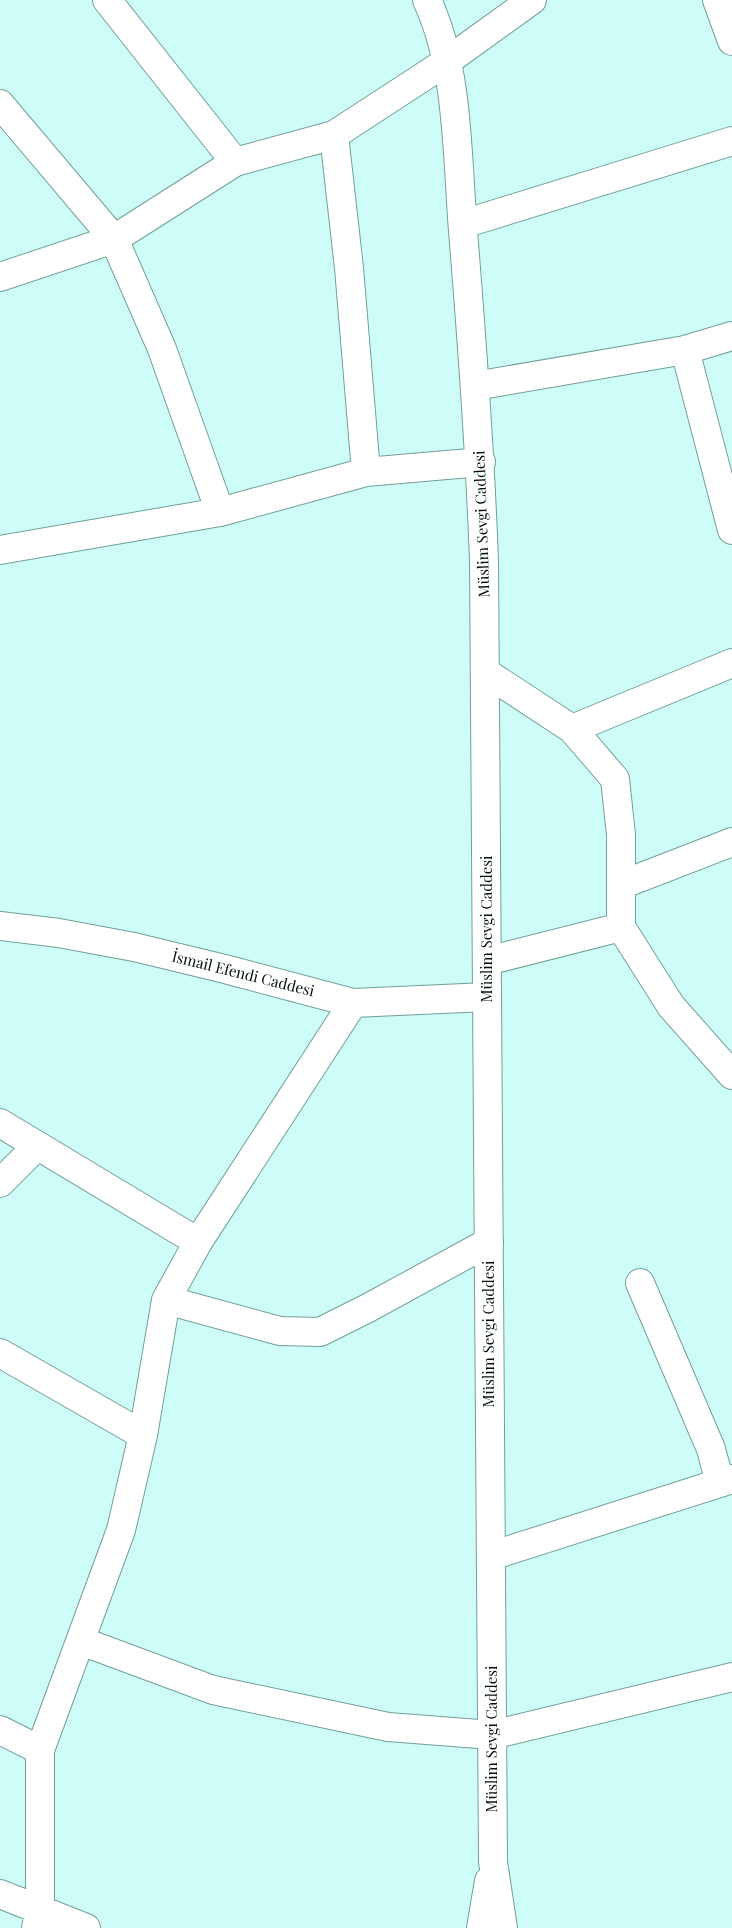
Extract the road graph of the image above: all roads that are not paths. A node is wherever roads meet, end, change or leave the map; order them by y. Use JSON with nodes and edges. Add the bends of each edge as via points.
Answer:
{"nodes":[{"id":1,"x":107,"y":0,"type":"edge"},
{"id":2,"x":427,"y":0,"type":"edge"},
{"id":3,"x":532,"y":0,"type":"edge"},
{"id":4,"x":717,"y":0,"type":"edge"},
{"id":5,"x":732,"y":41,"type":"edge"},
{"id":6,"x":446,"y":62,"type":"junction"},
{"id":7,"x":0,"y":104,"type":"edge"},
{"id":8,"x":334,"y":135,"type":"junction"},
{"id":9,"x":732,"y":141,"type":"edge"},
{"id":10,"x":235,"y":162,"type":"junction"},
{"id":11,"x":462,"y":224,"type":"junction"},
{"id":12,"x":114,"y":239,"type":"junction"},
{"id":13,"x":0,"y":277,"type":"edge"},
{"id":14,"x":732,"y":336,"type":"edge"},
{"id":15,"x":685,"y":350,"type":"junction"},
{"id":16,"x":475,"y":386,"type":"junction"},
{"id":17,"x":481,"y":462,"type":"junction"},
{"id":18,"x":366,"y":472,"type":"junction"},
{"id":19,"x":220,"y":512,"type":"junction"},
{"id":20,"x":732,"y":530,"type":"edge"},
{"id":21,"x":0,"y":550,"type":"edge"},
{"id":22,"x":732,"y":662,"type":"edge"},
{"id":23,"x":485,"y":672,"type":"junction"},
{"id":24,"x":572,"y":729,"type":"junction"},
{"id":25,"x":732,"y":842,"type":"edge"},
{"id":26,"x":621,"y":885,"type":"junction"},
{"id":27,"x":0,"y":926,"type":"edge"},
{"id":28,"x":621,"y":928,"type":"junction"},
{"id":29,"x":487,"y":961,"type":"junction"},
{"id":30,"x":487,"y":997,"type":"junction"},
{"id":31,"x":353,"y":1002,"type":"junction"},
{"id":32,"x":732,"y":1075,"type":"edge"},
{"id":33,"x":0,"y":1123,"type":"edge"},
{"id":34,"x":37,"y":1146,"type":"junction"},
{"id":35,"x":0,"y":1183,"type":"edge"},
{"id":36,"x":198,"y":1242,"type":"junction"},
{"id":37,"x":489,"y":1242,"type":"junction"},
{"id":38,"x":640,"y":1282,"type":"dead end"},
{"id":39,"x":166,"y":1300,"type":"junction"},
{"id":40,"x":0,"y":1353,"type":"edge"},
{"id":41,"x":143,"y":1435,"type":"junction"},
{"id":42,"x":726,"y":1481,"type":"edge"},
{"id":43,"x":491,"y":1556,"type":"junction"},
{"id":44,"x":81,"y":1641,"type":"junction"},
{"id":45,"x":732,"y":1677,"type":"edge"},
{"id":46,"x":0,"y":1730,"type":"edge"},
{"id":47,"x":492,"y":1736,"type":"junction"},
{"id":48,"x":40,"y":1750,"type":"junction"},
{"id":49,"x":493,"y":1862,"type":"junction"},
{"id":50,"x":0,"y":1894,"type":"edge"},
{"id":51,"x":37,"y":1922,"type":"edge"},
{"id":52,"x":86,"y":1928,"type":"edge"},
{"id":53,"x":481,"y":1928,"type":"edge"},
{"id":54,"x":503,"y":1928,"type":"edge"}],
"edges":[{"from":1,"to":10,"type":"street"},
{"from":2,"to":6,"type":"street","name":"Müslim Sevgi Caddesi"},
{"from":3,"to":6,"type":"street"},
{"from":4,"to":5,"type":"street"},
{"from":6,"to":8,"type":"street"},
{"from":6,"to":11,"type":"street","name":"Müslim Sevgi Caddesi","via":[[452,96]]},
{"from":7,"to":12,"type":"street"},
{"from":8,"to":10,"type":"street"},
{"from":8,"to":18,"type":"street"},
{"from":9,"to":11,"type":"street"},
{"from":10,"to":12,"type":"street"},
{"from":11,"to":16,"type":"street","name":"Müslim Sevgi Caddesi"},
{"from":12,"to":13,"type":"street"},
{"from":12,"to":19,"type":"street","via":[[162,349]]},
{"from":14,"to":15,"type":"street"},
{"from":15,"to":16,"type":"street"},
{"from":15,"to":20,"type":"street"},
{"from":16,"to":17,"type":"street","name":"Müslim Sevgi Caddesi"},
{"from":17,"to":18,"type":"street"},
{"from":17,"to":23,"type":"street","name":"Müslim Sevgi Caddesi"},
{"from":18,"to":19,"type":"street"},
{"from":19,"to":21,"type":"street"},
{"from":22,"to":24,"type":"street"},
{"from":23,"to":24,"type":"street"},
{"from":23,"to":29,"type":"street","name":"Müslim Sevgi Caddesi"},
{"from":24,"to":26,"type":"street","via":[[615,779],[621,835]]},
{"from":25,"to":26,"type":"street"},
{"from":26,"to":28,"type":"street"},
{"from":27,"to":31,"type":"street","name":"İsmail Efendi Caddesi","via":[[59,933],[134,948]]},
{"from":28,"to":29,"type":"street"},
{"from":28,"to":32,"type":"street","via":[[671,1006]]},
{"from":29,"to":30,"type":"street","name":"Müslim Sevgi Caddesi"},
{"from":30,"to":31,"type":"street","name":"İsmail Efendi Caddesi"},
{"from":30,"to":37,"type":"street","name":"Müslim Sevgi Caddesi"},
{"from":31,"to":36,"type":"street"},
{"from":33,"to":34,"type":"street"},
{"from":34,"to":35,"type":"street"},
{"from":34,"to":36,"type":"street"},
{"from":36,"to":39,"type":"street"},
{"from":37,"to":39,"type":"street","via":[[320,1332],[280,1330]]},
{"from":37,"to":43,"type":"street","name":"Müslim Sevgi Caddesi"},
{"from":38,"to":42,"type":"street"},
{"from":39,"to":41,"type":"street"},
{"from":40,"to":41,"type":"street"},
{"from":41,"to":44,"type":"street","via":[[122,1530]]},
{"from":42,"to":43,"type":"street"},
{"from":43,"to":47,"type":"street","name":"Müslim Sevgi Caddesi"},
{"from":44,"to":47,"type":"street","via":[[213,1690],[388,1727]]},
{"from":44,"to":48,"type":"street"},
{"from":45,"to":47,"type":"street"},
{"from":46,"to":48,"type":"street"},
{"from":47,"to":49,"type":"street","name":"Müslim Sevgi Caddesi"},
{"from":48,"to":51,"type":"street"},
{"from":49,"to":53,"type":"street","name":"Müslim Sevgi Caddesi"},
{"from":49,"to":54,"type":"street","name":"Müslim Sevgi Caddesi"},
{"from":50,"to":51,"type":"street"},
{"from":51,"to":52,"type":"street"}]}
